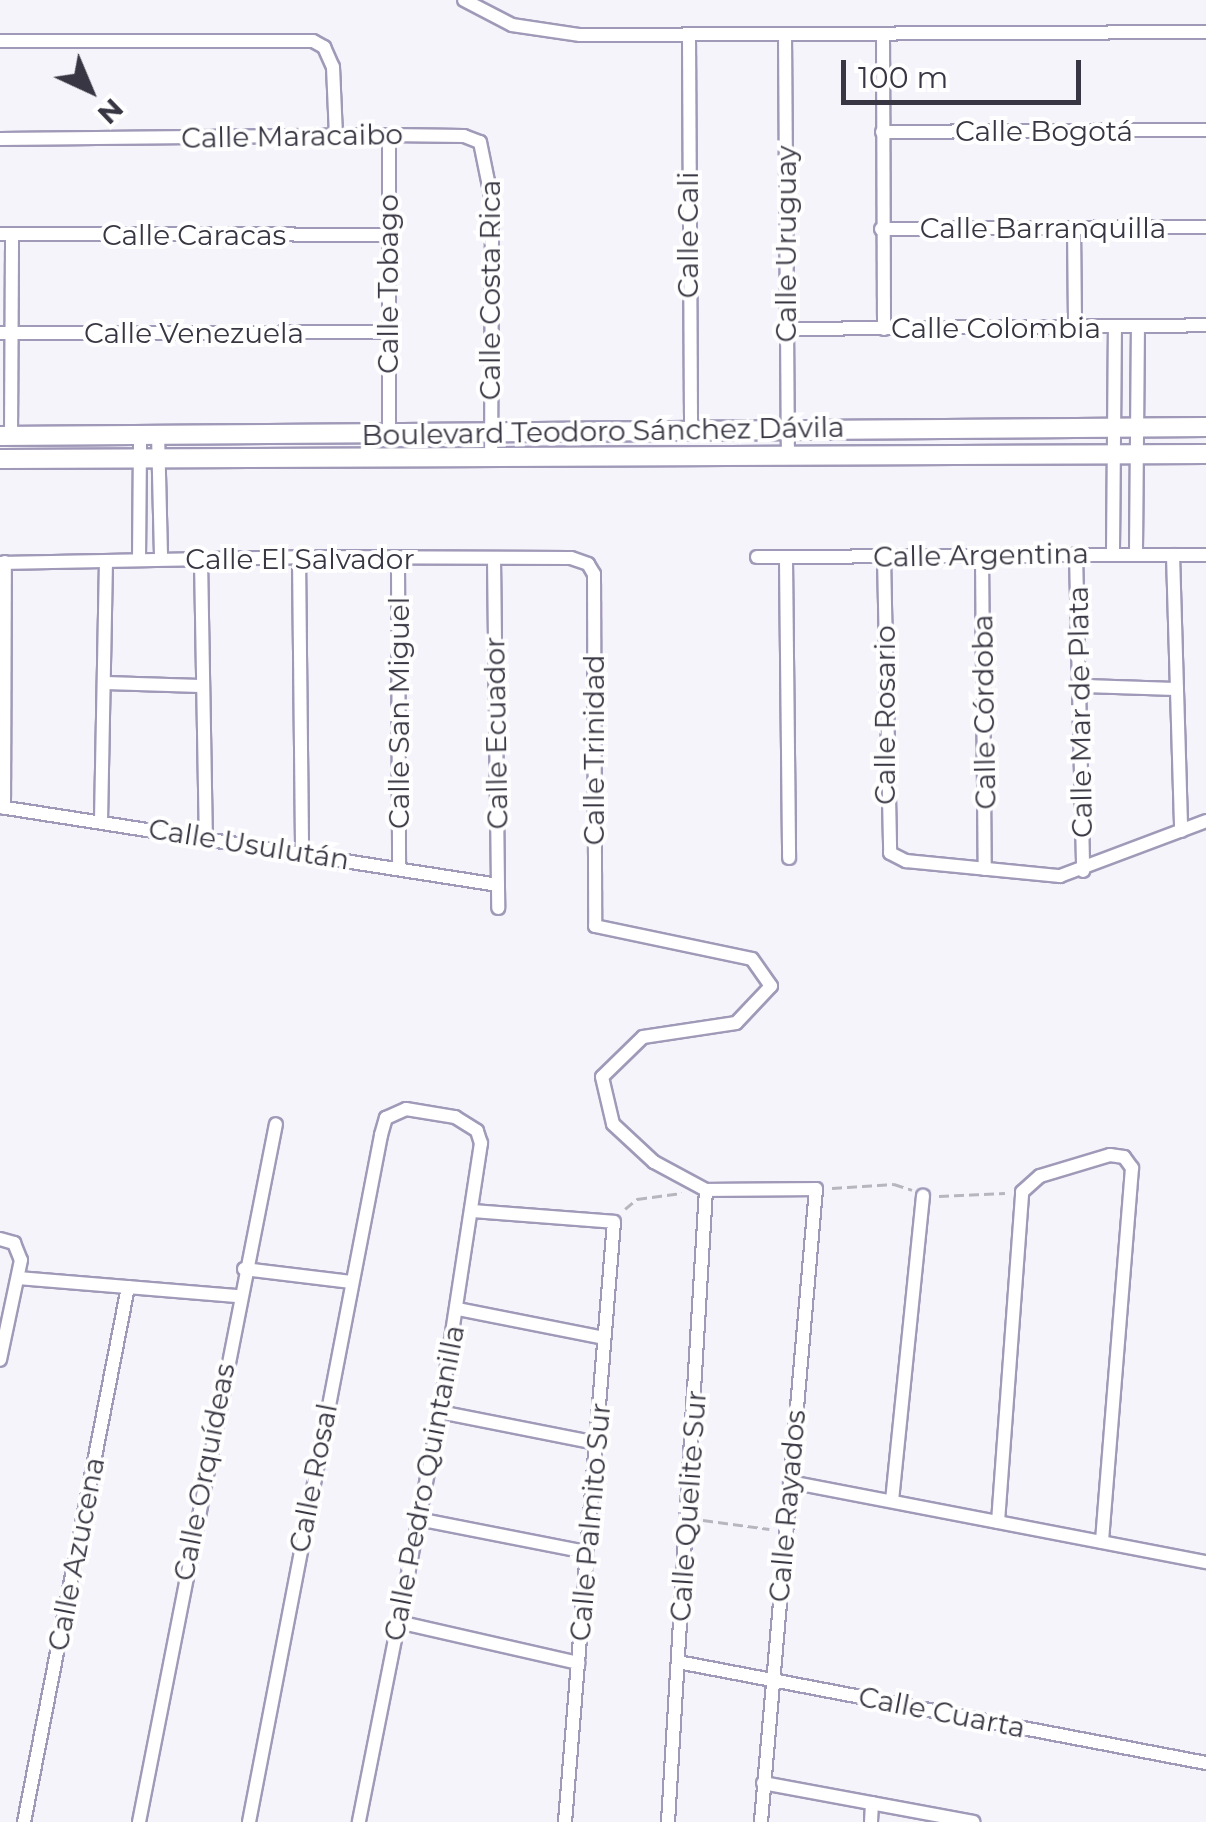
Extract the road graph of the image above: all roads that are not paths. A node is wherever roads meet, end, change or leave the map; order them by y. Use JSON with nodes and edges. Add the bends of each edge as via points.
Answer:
{"nodes":[{"id":1,"x":464,"y":0,"type":"edge"},
{"id":2,"x":1206,"y":32,"type":"edge"},
{"id":3,"x":882,"y":34,"type":"junction"},
{"id":4,"x":785,"y":36,"type":"junction"},
{"id":5,"x":689,"y":37,"type":"junction"},
{"id":6,"x":0,"y":41,"type":"edge"},
{"id":7,"x":1206,"y":130,"type":"edge"},
{"id":8,"x":882,"y":132,"type":"junction"},
{"id":9,"x":389,"y":135,"type":"junction"},
{"id":10,"x":336,"y":136,"type":"junction"},
{"id":11,"x":464,"y":136,"type":"joint"},
{"id":12,"x":0,"y":138,"type":"edge"},
{"id":13,"x":1074,"y":227,"type":"junction"},
{"id":14,"x":1206,"y":227,"type":"edge"},
{"id":15,"x":880,"y":229,"type":"junction"},
{"id":16,"x":6,"y":234,"type":"edge"},
{"id":17,"x":387,"y":235,"type":"junction"},
{"id":18,"x":1206,"y":325,"type":"edge"},
{"id":19,"x":1075,"y":326,"type":"junction"},
{"id":20,"x":1138,"y":326,"type":"junction"},
{"id":21,"x":1115,"y":328,"type":"junction"},
{"id":22,"x":786,"y":329,"type":"junction"},
{"id":23,"x":884,"y":329,"type":"junction"},
{"id":24,"x":388,"y":332,"type":"junction"},
{"id":25,"x":6,"y":333,"type":"edge"},
{"id":26,"x":1138,"y":427,"type":"junction"},
{"id":27,"x":1206,"y":427,"type":"edge"},
{"id":28,"x":788,"y":428,"type":"junction"},
{"id":29,"x":1115,"y":429,"type":"junction"},
{"id":30,"x":490,"y":432,"type":"junction"},
{"id":31,"x":690,"y":432,"type":"junction"},
{"id":32,"x":149,"y":433,"type":"junction"},
{"id":33,"x":389,"y":434,"type":"junction"},
{"id":34,"x":6,"y":436,"type":"edge"},
{"id":35,"x":788,"y":452,"type":"junction"},
{"id":36,"x":1114,"y":454,"type":"junction"},
{"id":37,"x":1138,"y":454,"type":"junction"},
{"id":38,"x":1206,"y":454,"type":"edge"},
{"id":39,"x":491,"y":457,"type":"junction"},
{"id":40,"x":149,"y":458,"type":"junction"},
{"id":41,"x":0,"y":459,"type":"edge"},
{"id":42,"x":1113,"y":551,"type":"junction"},
{"id":43,"x":1136,"y":551,"type":"junction"},
{"id":44,"x":1076,"y":554,"type":"junction"},
{"id":45,"x":1173,"y":555,"type":"junction"},
{"id":46,"x":1206,"y":555,"type":"edge"},
{"id":47,"x":982,"y":556,"type":"junction"},
{"id":48,"x":299,"y":557,"type":"junction"},
{"id":49,"x":756,"y":557,"type":"dead end"},
{"id":50,"x":884,"y":557,"type":"junction"},
{"id":51,"x":161,"y":558,"type":"junction"},
{"id":52,"x":201,"y":559,"type":"junction"},
{"id":53,"x":494,"y":559,"type":"junction"},
{"id":54,"x":139,"y":560,"type":"junction"},
{"id":55,"x":398,"y":560,"type":"junction"},
{"id":56,"x":786,"y":560,"type":"junction"},
{"id":57,"x":106,"y":561,"type":"junction"},
{"id":58,"x":2,"y":562,"type":"edge"},
{"id":59,"x":594,"y":574,"type":"joint"},
{"id":60,"x":104,"y":683,"type":"junction"},
{"id":61,"x":202,"y":686,"type":"junction"},
{"id":62,"x":1083,"y":686,"type":"junction"},
{"id":63,"x":1177,"y":689,"type":"junction"},
{"id":64,"x":2,"y":807,"type":"edge"},
{"id":65,"x":101,"y":821,"type":"junction"},
{"id":66,"x":1206,"y":822,"type":"edge"},
{"id":67,"x":1181,"y":831,"type":"junction"},
{"id":68,"x":206,"y":836,"type":"junction"},
{"id":69,"x":302,"y":854,"type":"junction"},
{"id":70,"x":789,"y":858,"type":"dead end"},
{"id":71,"x":399,"y":866,"type":"junction"},
{"id":72,"x":985,"y":869,"type":"junction"},
{"id":73,"x":1082,"y":871,"type":"junction"},
{"id":74,"x":498,"y":885,"type":"junction"},
{"id":75,"x":498,"y":908,"type":"dead end"},
{"id":76,"x":276,"y":1124,"type":"dead end"},
{"id":77,"x":381,"y":1135,"type":"joint"},
{"id":78,"x":706,"y":1190,"type":"junction"},
{"id":79,"x":923,"y":1196,"type":"dead end"},
{"id":80,"x":472,"y":1211,"type":"junction"},
{"id":81,"x":0,"y":1239,"type":"edge"},
{"id":82,"x":244,"y":1269,"type":"junction"},
{"id":83,"x":18,"y":1278,"type":"junction"},
{"id":84,"x":351,"y":1282,"type":"junction"},
{"id":85,"x":128,"y":1286,"type":"junction"},
{"id":86,"x":239,"y":1296,"type":"junction"},
{"id":87,"x":458,"y":1309,"type":"junction"},
{"id":88,"x":604,"y":1338,"type":"junction"},
{"id":89,"x":0,"y":1360,"type":"edge"},
{"id":90,"x":440,"y":1412,"type":"junction"},
{"id":91,"x":596,"y":1443,"type":"junction"},
{"id":92,"x":790,"y":1482,"type":"junction"},
{"id":93,"x":892,"y":1501,"type":"junction"},
{"id":94,"x":418,"y":1519,"type":"junction"},
{"id":95,"x":998,"y":1522,"type":"junction"},
{"id":96,"x":1102,"y":1542,"type":"junction"},
{"id":97,"x":586,"y":1552,"type":"junction"},
{"id":98,"x":1206,"y":1562,"type":"edge"},
{"id":99,"x":398,"y":1622,"type":"junction"},
{"id":100,"x":678,"y":1662,"type":"junction"},
{"id":101,"x":578,"y":1663,"type":"junction"},
{"id":102,"x":770,"y":1679,"type":"junction"},
{"id":103,"x":1206,"y":1764,"type":"edge"},
{"id":104,"x":763,"y":1782,"type":"junction"},
{"id":105,"x":872,"y":1803,"type":"junction"},
{"id":106,"x":24,"y":1822,"type":"edge"},
{"id":107,"x":139,"y":1822,"type":"edge"},
{"id":108,"x":248,"y":1822,"type":"edge"},
{"id":109,"x":359,"y":1822,"type":"edge"},
{"id":110,"x":564,"y":1822,"type":"edge"},
{"id":111,"x":668,"y":1822,"type":"edge"},
{"id":112,"x":761,"y":1822,"type":"edge"},
{"id":113,"x":871,"y":1822,"type":"edge"},
{"id":114,"x":973,"y":1822,"type":"edge"}],
"edges":[{"from":1,"to":5,"type":"street","via":[[512,24],[580,35]]},
{"from":2,"to":3,"type":"street"},
{"from":3,"to":4,"type":"street"},
{"from":3,"to":8,"type":"street"},
{"from":4,"to":5,"type":"street"},
{"from":4,"to":22,"type":"street","name":"Calle Uruguay"},
{"from":5,"to":31,"type":"street","name":"Calle Cali"},
{"from":6,"to":10,"type":"street","via":[[302,39],[324,47],[333,67]]},
{"from":7,"to":8,"type":"street","name":"Calle Bogotá"},
{"from":8,"to":15,"type":"street"},
{"from":9,"to":10,"type":"street","name":"Calle Maracaibo"},
{"from":9,"to":11,"type":"street","name":"Calle Maracaibo"},
{"from":9,"to":17,"type":"street","name":"Calle Tobago"},
{"from":10,"to":12,"type":"street","name":"Calle Maracaibo"},
{"from":11,"to":30,"type":"street","name":"Calle Costa Rica","via":[[480,142],[490,167]]},
{"from":13,"to":14,"type":"street","name":"Calle Barranquilla"},
{"from":13,"to":15,"type":"street","name":"Calle Barranquilla"},
{"from":13,"to":19,"type":"street"},
{"from":15,"to":23,"type":"street"},
{"from":16,"to":17,"type":"street","name":"Calle Caracas"},
{"from":16,"to":25,"type":"street"},
{"from":17,"to":24,"type":"street","name":"Calle Tobago"},
{"from":18,"to":20,"type":"street","name":"Calle Colombia"},
{"from":19,"to":21,"type":"street","name":"Calle Colombia"},
{"from":19,"to":23,"type":"street","name":"Calle Colombia"},
{"from":20,"to":21,"type":"street","name":"Calle Colombia"},
{"from":20,"to":26,"type":"street"},
{"from":21,"to":29,"type":"street"},
{"from":22,"to":23,"type":"street","name":"Calle Colombia"},
{"from":22,"to":28,"type":"street","name":"Calle Uruguay"},
{"from":24,"to":25,"type":"street","name":"Calle Venezuela"},
{"from":24,"to":33,"type":"street","name":"Calle Tobago"},
{"from":25,"to":34,"type":"street"},
{"from":26,"to":27,"type":"street","name":"Boulevard Teodoro Sánchez Dávila"},
{"from":26,"to":29,"type":"street","name":"Boulevard Teodoro Sánchez Dávila"},
{"from":26,"to":37,"type":"street"},
{"from":28,"to":29,"type":"street","name":"Boulevard Teodoro Sánchez Dávila"},
{"from":28,"to":31,"type":"street","name":"Boulevard Teodoro Sánchez Dávila"},
{"from":28,"to":35,"type":"street","name":"Calle Uruguay"},
{"from":29,"to":36,"type":"street"},
{"from":30,"to":31,"type":"street","name":"Boulevard Teodoro Sánchez Dávila"},
{"from":30,"to":33,"type":"street","name":"Boulevard Teodoro Sánchez Dávila"},
{"from":30,"to":39,"type":"street","name":"Calle Costa Rica"},
{"from":32,"to":33,"type":"street","name":"Boulevard Teodoro Sánchez Dávila"},
{"from":32,"to":34,"type":"street","name":"Boulevard Teodoro Sánchez Dávila"},
{"from":32,"to":40,"type":"street"},
{"from":35,"to":36,"type":"street","name":"Boulevard Teodoro Sánchez Dávila"},
{"from":35,"to":39,"type":"street","name":"Boulevard Teodoro Sánchez Dávila"},
{"from":36,"to":37,"type":"street","name":"Boulevard Teodoro Sánchez Dávila"},
{"from":36,"to":42,"type":"street"},
{"from":37,"to":38,"type":"street","name":"Boulevard Teodoro Sánchez Dávila"},
{"from":37,"to":43,"type":"street"},
{"from":39,"to":40,"type":"street","name":"Boulevard Teodoro Sánchez Dávila"},
{"from":40,"to":41,"type":"street","name":"Boulevard Teodoro Sánchez Dávila"},
{"from":40,"to":51,"type":"street"},
{"from":40,"to":54,"type":"street"},
{"from":42,"to":43,"type":"street","name":"Calle Argentina"},
{"from":42,"to":44,"type":"street","name":"Calle Argentina"},
{"from":43,"to":45,"type":"street","name":"Calle Argentina"},
{"from":44,"to":47,"type":"street","name":"Calle Argentina"},
{"from":44,"to":62,"type":"street","name":"Calle Mar de Plata"},
{"from":45,"to":46,"type":"street","name":"Calle Argentina"},
{"from":45,"to":63,"type":"street"},
{"from":47,"to":50,"type":"street","name":"Calle Argentina"},
{"from":47,"to":72,"type":"street","name":"Calle Córdoba"},
{"from":48,"to":52,"type":"street","name":"Calle El Salvador"},
{"from":48,"to":55,"type":"street","name":"Calle El Salvador"},
{"from":48,"to":69,"type":"street"},
{"from":49,"to":56,"type":"street","name":"Calle Argentina"},
{"from":50,"to":56,"type":"street","name":"Calle Argentina"},
{"from":50,"to":72,"type":"street","name":"Calle Rosario","via":[[886,846],[906,861]]},
{"from":51,"to":52,"type":"street","name":"Calle El Salvador"},
{"from":51,"to":54,"type":"street","name":"Calle El Salvador"},
{"from":52,"to":61,"type":"street"},
{"from":53,"to":55,"type":"street","name":"Calle El Salvador"},
{"from":53,"to":59,"type":"street","name":"Calle El Salvador","via":[[580,560]]},
{"from":53,"to":74,"type":"street","name":"Calle Ecuador"},
{"from":54,"to":57,"type":"street","name":"Calle El Salvador"},
{"from":55,"to":71,"type":"street","name":"Calle San Miguel"},
{"from":56,"to":70,"type":"street"},
{"from":57,"to":58,"type":"street","name":"Calle El Salvador"},
{"from":57,"to":60,"type":"street"},
{"from":58,"to":64,"type":"street"},
{"from":59,"to":78,"type":"street","name":"Calle Trinidad","via":[[595,926],[752,959],[771,986],[736,1023],[644,1037],[602,1077],[613,1124],[654,1162]]},
{"from":60,"to":61,"type":"street"},
{"from":60,"to":65,"type":"street"},
{"from":61,"to":68,"type":"street"},
{"from":62,"to":63,"type":"street"},
{"from":62,"to":73,"type":"street","name":"Calle Mar de Plata"},
{"from":63,"to":67,"type":"street"},
{"from":64,"to":65,"type":"street","name":"Calle Usulután"},
{"from":65,"to":68,"type":"street","name":"Calle Usulután"},
{"from":66,"to":67,"type":"street"},
{"from":67,"to":73,"type":"street"},
{"from":68,"to":69,"type":"street","name":"Calle Usulután"},
{"from":69,"to":71,"type":"street","name":"Calle Usulután"},
{"from":71,"to":74,"type":"street","name":"Calle Usulután"},
{"from":72,"to":73,"type":"street","via":[[1060,876]]},
{"from":74,"to":75,"type":"street","name":"Calle Ecuador"},
{"from":76,"to":82,"type":"street","name":"Calle Orquídeas"},
{"from":77,"to":80,"type":"street","name":"Calle Pedro Quintanilla","via":[[386,1118],[406,1108],[455,1116],[477,1131]]},
{"from":77,"to":84,"type":"street","name":"Calle Rosal"},
{"from":78,"to":92,"type":"street","name":"Calle Rayados","via":[[816,1189]]},
{"from":78,"to":100,"type":"street","name":"Calle Quelite Sur"},
{"from":79,"to":93,"type":"street"},
{"from":80,"to":87,"type":"street","name":"Calle Pedro Quintanilla"},
{"from":80,"to":88,"type":"street","name":"Calle Palmito Sur","via":[[614,1222]]},
{"from":81,"to":83,"type":"street","via":[[14,1243],[21,1260]]},
{"from":82,"to":84,"type":"street"},
{"from":82,"to":86,"type":"street","name":"Calle Orquídeas"},
{"from":83,"to":85,"type":"street"},
{"from":83,"to":89,"type":"street"},
{"from":84,"to":108,"type":"street","name":"Calle Rosal"},
{"from":85,"to":86,"type":"street"},
{"from":85,"to":106,"type":"street","name":"Calle Azucena"},
{"from":86,"to":107,"type":"street","name":"Calle Orquídeas"},
{"from":87,"to":88,"type":"street"},
{"from":87,"to":90,"type":"street","name":"Calle Pedro Quintanilla"},
{"from":88,"to":91,"type":"street","name":"Calle Palmito Sur"},
{"from":90,"to":91,"type":"street"},
{"from":90,"to":94,"type":"street","name":"Calle Pedro Quintanilla"},
{"from":91,"to":97,"type":"street","name":"Calle Palmito Sur"},
{"from":92,"to":93,"type":"street"},
{"from":92,"to":102,"type":"street","name":"Calle Rayados"},
{"from":93,"to":95,"type":"street"},
{"from":94,"to":97,"type":"street"},
{"from":94,"to":99,"type":"street","name":"Calle Pedro Quintanilla"},
{"from":95,"to":96,"type":"street"},
{"from":95,"to":96,"type":"street","via":[[1022,1192],[1040,1176],[1110,1155],[1124,1157],[1132,1168]]},
{"from":96,"to":98,"type":"street"},
{"from":97,"to":101,"type":"street","name":"Calle Palmito Sur"},
{"from":99,"to":101,"type":"street"},
{"from":99,"to":109,"type":"street","name":"Calle Pedro Quintanilla"},
{"from":100,"to":102,"type":"street","name":"Calle Cuarta"},
{"from":100,"to":111,"type":"street","name":"Calle Quelite Sur"},
{"from":101,"to":110,"type":"street","name":"Calle Palmito Sur"},
{"from":102,"to":103,"type":"street","name":"Calle Cuarta"},
{"from":102,"to":104,"type":"street","name":"Calle Rayados"},
{"from":104,"to":105,"type":"street"},
{"from":104,"to":112,"type":"street","name":"Calle Rayados"},
{"from":105,"to":113,"type":"street"},
{"from":105,"to":114,"type":"street"}]}
